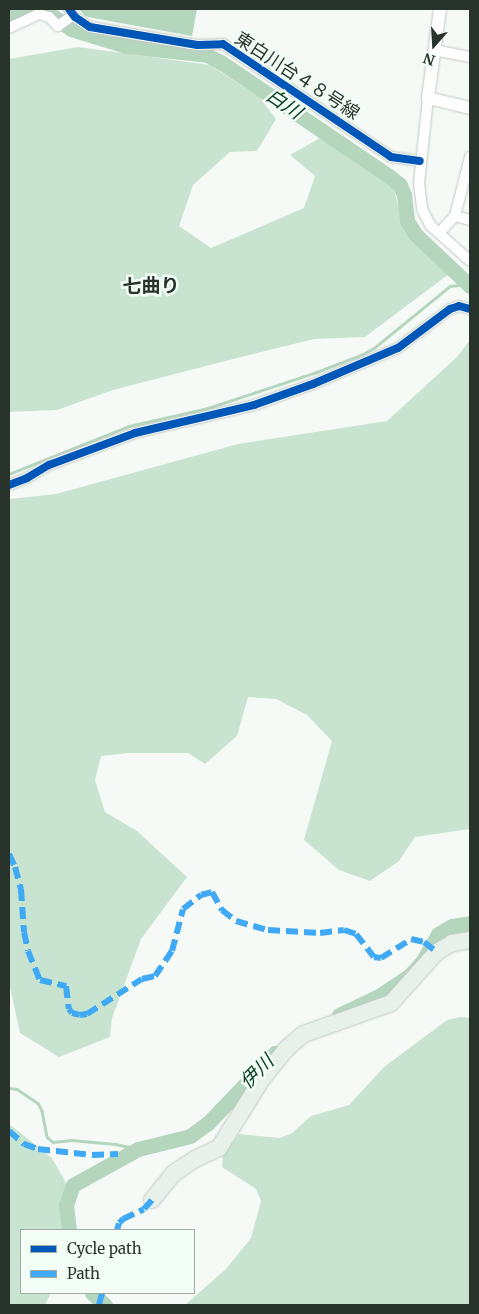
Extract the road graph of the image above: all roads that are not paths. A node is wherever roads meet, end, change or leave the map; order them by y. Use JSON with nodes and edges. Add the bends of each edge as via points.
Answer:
{"nodes":[{"id":1,"x":440,"y":9,"type":"edge"},
{"id":2,"x":71,"y":12,"type":"edge"},
{"id":3,"x":9,"y":28,"type":"edge"},
{"id":4,"x":434,"y":50,"type":"junction"},
{"id":5,"x":470,"y":57,"type":"edge"},
{"id":6,"x":428,"y":98,"type":"junction"},
{"id":7,"x":470,"y":108,"type":"edge"},
{"id":8,"x":420,"y":161,"type":"junction"},
{"id":9,"x":470,"y":163,"type":"edge"},
{"id":10,"x":455,"y":216,"type":"junction"},
{"id":11,"x":470,"y":220,"type":"edge"},
{"id":12,"x":439,"y":233,"type":"junction"},
{"id":13,"x":470,"y":260,"type":"edge"},
{"id":14,"x":470,"y":308,"type":"edge"},
{"id":15,"x":9,"y":485,"type":"edge"},
{"id":16,"x":470,"y":940,"type":"edge"},
{"id":17,"x":152,"y":1200,"type":"dead end"}],
"edges":[{"from":1,"to":4,"type":"street"},
{"from":2,"to":3,"type":"street","via":[[58,26],[49,17],[38,14]]},
{"from":2,"to":8,"type":"street","name":"東白川台４８号線","via":[[90,27],[198,45],[223,44],[391,157]]},
{"from":4,"to":5,"type":"street"},
{"from":4,"to":6,"type":"street"},
{"from":6,"to":7,"type":"street"},
{"from":6,"to":8,"type":"street"},
{"from":8,"to":12,"type":"street","via":[[418,183],[422,209]]},
{"from":9,"to":10,"type":"street"},
{"from":10,"to":11,"type":"street"},
{"from":10,"to":12,"type":"street"},
{"from":12,"to":13,"type":"street"},
{"from":14,"to":15,"type":"street","via":[[459,306],[450,309],[398,348],[313,384],[254,405],[134,433],[49,465]]},
{"from":16,"to":17,"type":"main road","via":[[452,943],[437,952],[391,1004],[304,1034],[286,1049],[262,1079],[218,1148],[174,1173]]}]}
